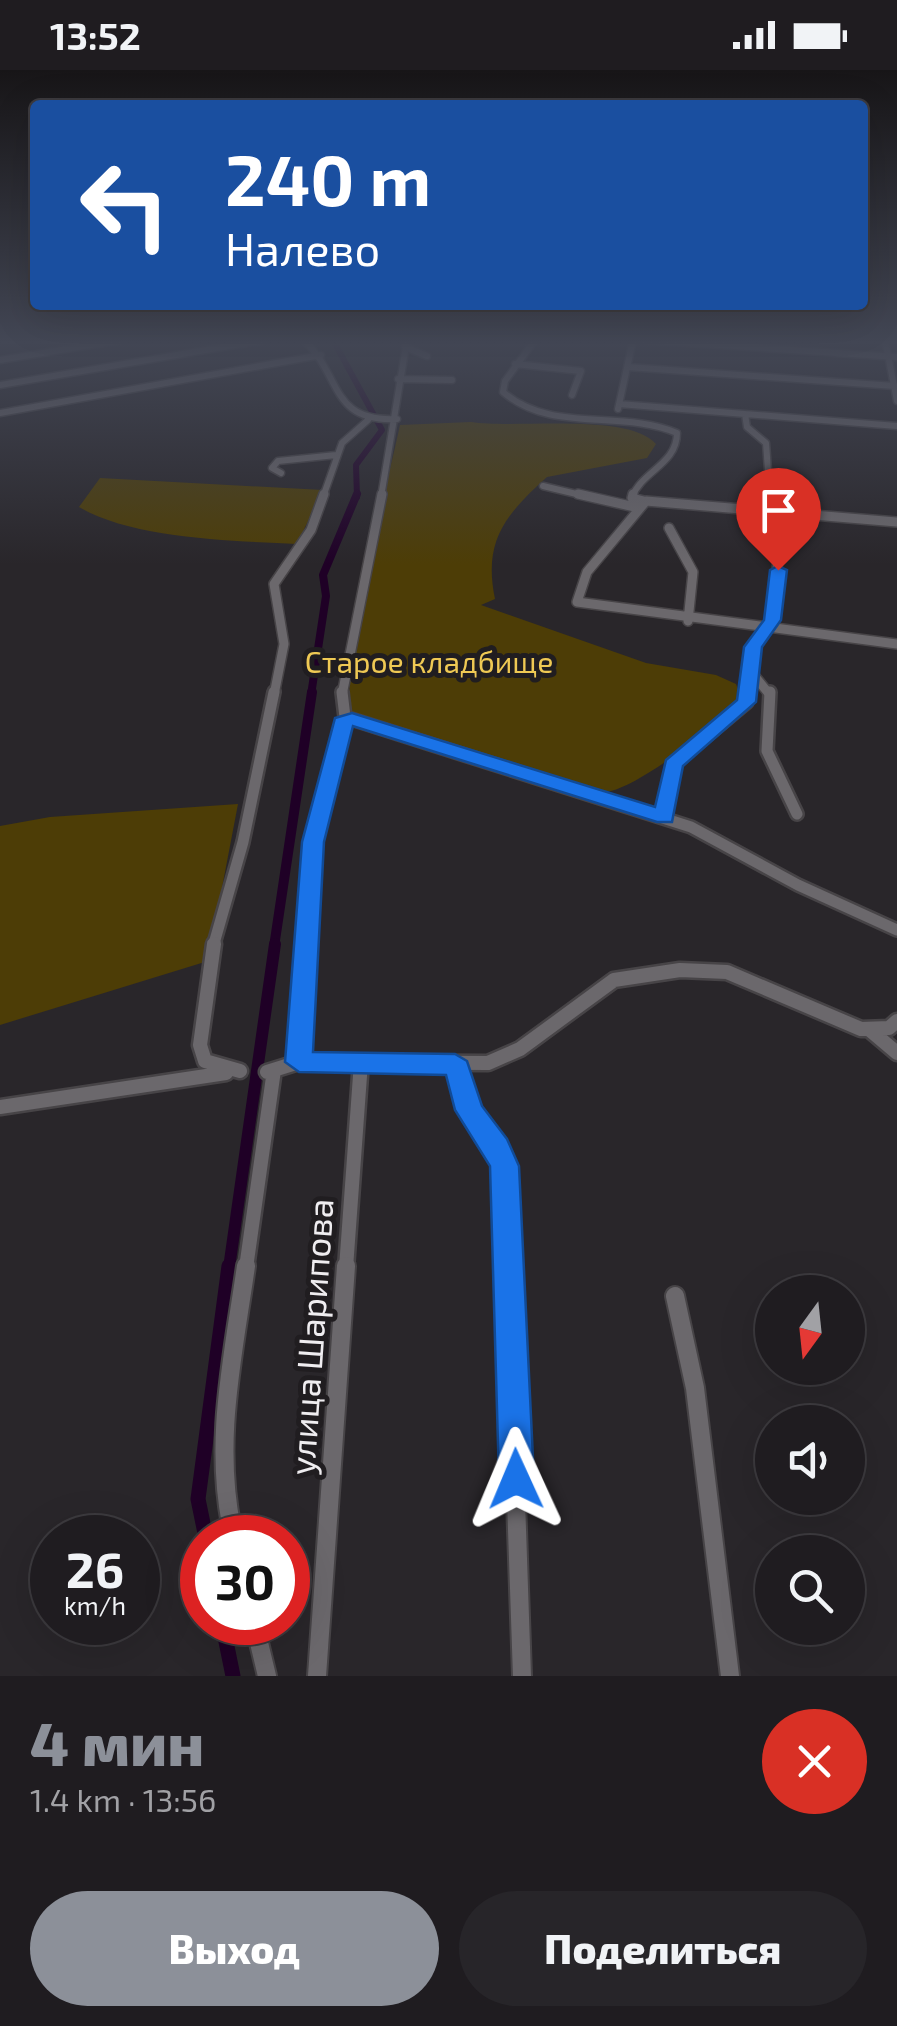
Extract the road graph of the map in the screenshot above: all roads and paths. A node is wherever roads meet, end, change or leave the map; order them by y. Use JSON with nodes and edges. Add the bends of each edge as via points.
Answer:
{"nodes":[{"id":1,"x":745,"y":414,"type":"edge"},
{"id":2,"x":368,"y":415,"type":"edge"},
{"id":3,"x":396,"y":415,"type":"edge"},
{"id":4,"x":555,"y":415,"type":"edge"},
{"id":5,"x":681,"y":415,"type":"edge"},
{"id":6,"x":757,"y":415,"type":"edge"},
{"id":7,"x":374,"y":419,"type":"junction"},
{"id":8,"x":396,"y":419,"type":"junction"},
{"id":9,"x":659,"y":424,"type":"junction"},
{"id":10,"x":897,"y":426,"type":"edge"},
{"id":11,"x":336,"y":456,"type":"junction"},
{"id":12,"x":281,"y":472,"type":"dead end"},
{"id":13,"x":769,"y":484,"type":"dead end"},
{"id":14,"x":543,"y":486,"type":"dead end"},
{"id":15,"x":718,"y":492,"type":"dead end"},
{"id":16,"x":643,"y":503,"type":"junction"},
{"id":17,"x":713,"y":507,"type":"junction"},
{"id":18,"x":897,"y":522,"type":"edge"},
{"id":19,"x":670,"y":528,"type":"dead end"},
{"id":20,"x":778,"y":560,"type":"dead end"},
{"id":21,"x":688,"y":620,"type":"junction"},
{"id":22,"x":767,"y":630,"type":"junction"},
{"id":23,"x":897,"y":644,"type":"edge"},
{"id":24,"x":749,"y":669,"type":"junction"},
{"id":25,"x":345,"y":718,"type":"junction"},
{"id":26,"x":797,"y":814,"type":"dead end"},
{"id":27,"x":664,"y":818,"type":"junction"},
{"id":28,"x":897,"y":930,"type":"edge"},
{"id":29,"x":897,"y":1021,"type":"edge"},
{"id":30,"x":871,"y":1031,"type":"junction"},
{"id":31,"x":897,"y":1053,"type":"edge"},
{"id":32,"x":299,"y":1062,"type":"junction"},
{"id":33,"x":361,"y":1062,"type":"junction"},
{"id":34,"x":455,"y":1065,"type":"junction"},
{"id":35,"x":0,"y":1107,"type":"edge"},
{"id":36,"x":676,"y":1296,"type":"dead end"},
{"id":37,"x":229,"y":1515,"type":"edge"},
{"id":38,"x":260,"y":1645,"type":"edge"},
{"id":39,"x":267,"y":1676,"type":"edge"},
{"id":40,"x":317,"y":1676,"type":"edge"},
{"id":41,"x":522,"y":1676,"type":"edge"},
{"id":42,"x":730,"y":1676,"type":"edge"}],
"edges":[{"from":1,"to":13,"type":"street","via":[[747,427],[766,444]]},
{"from":2,"to":7,"type":"street"},
{"from":3,"to":8,"type":"street"},
{"from":4,"to":9,"type":"street"},
{"from":5,"to":9,"type":"street"},
{"from":6,"to":10,"type":"street"},
{"from":7,"to":8,"type":"street"},
{"from":7,"to":11,"type":"street","via":[[345,439]]},
{"from":8,"to":25,"type":"street","via":[[349,648]]},
{"from":9,"to":16,"type":"street","via":[[679,438],[632,497]]},
{"from":11,"to":12,"type":"street","via":[[278,461],[272,468]]},
{"from":11,"to":35,"type":"street","via":[[311,530],[274,584],[284,624],[281,665],[244,842],[212,951],[200,1046],[205,1061],[240,1071]]},
{"from":14,"to":16,"type":"street"},
{"from":15,"to":17,"type":"street"},
{"from":16,"to":17,"type":"street"},
{"from":16,"to":21,"type":"street","via":[[588,572],[577,604]]},
{"from":17,"to":18,"type":"street"},
{"from":19,"to":21,"type":"street","via":[[696,568]]},
{"from":20,"to":22,"type":"street"},
{"from":21,"to":22,"type":"street"},
{"from":22,"to":23,"type":"street"},
{"from":22,"to":24,"type":"street","via":[[757,636]]},
{"from":24,"to":26,"type":"street","via":[[770,692],[767,751]]},
{"from":24,"to":27,"type":"street","via":[[740,710],[673,764]]},
{"from":25,"to":27,"type":"street"},
{"from":25,"to":32,"type":"street","via":[[313,842]]},
{"from":27,"to":28,"type":"street"},
{"from":29,"to":30,"type":"street"},
{"from":30,"to":31,"type":"street"},
{"from":30,"to":34,"type":"street","via":[[750,978],[680,970],[614,980],[503,1058]]},
{"from":32,"to":33,"type":"street"},
{"from":32,"to":37,"type":"street","via":[[270,1071],[223,1427]]},
{"from":33,"to":34,"type":"street"},
{"from":33,"to":40,"type":"street","name":"улица Шарипова"},
{"from":34,"to":41,"type":"street","via":[[469,1110],[504,1166],[514,1226]]},
{"from":36,"to":42,"type":"street","via":[[695,1388]]},
{"from":38,"to":39,"type":"street"}]}
